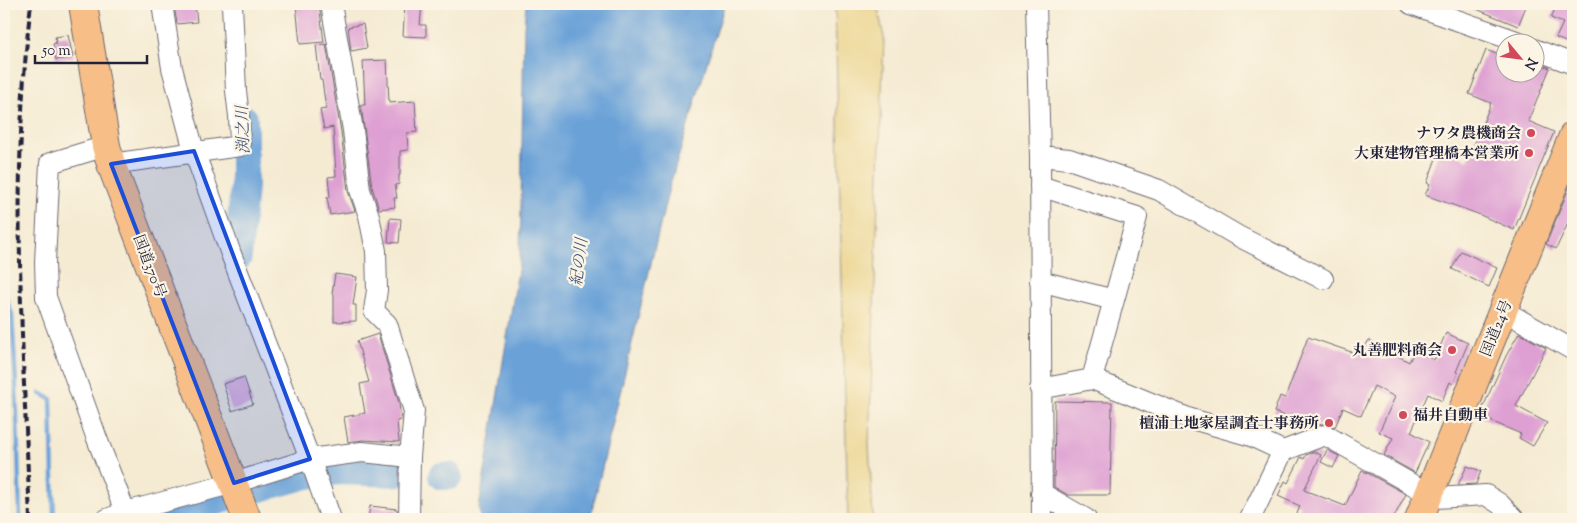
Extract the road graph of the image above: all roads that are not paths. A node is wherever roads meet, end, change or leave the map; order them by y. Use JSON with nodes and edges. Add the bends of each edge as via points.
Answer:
{"nodes":[{"id":1,"x":83,"y":4,"type":"edge"},
{"id":2,"x":162,"y":4,"type":"edge"},
{"id":3,"x":232,"y":4,"type":"edge"},
{"id":4,"x":331,"y":4,"type":"edge"},
{"id":5,"x":1036,"y":4,"type":"edge"},
{"id":6,"x":1411,"y":4,"type":"edge"},
{"id":7,"x":1494,"y":33,"type":"edge"},
{"id":8,"x":1544,"y":53,"type":"edge"},
{"id":9,"x":1573,"y":64,"type":"edge"},
{"id":10,"x":1573,"y":136,"type":"edge"},
{"id":11,"x":194,"y":151,"type":"junction"},
{"id":12,"x":108,"y":155,"type":"junction"},
{"id":13,"x":1040,"y":156,"type":"junction"},
{"id":14,"x":1040,"y":186,"type":"junction"},
{"id":15,"x":1323,"y":279,"type":"dead end"},
{"id":16,"x":1040,"y":281,"type":"junction"},
{"id":17,"x":1114,"y":300,"type":"junction"},
{"id":18,"x":1504,"y":311,"type":"junction"},
{"id":19,"x":1573,"y":350,"type":"edge"},
{"id":20,"x":1092,"y":379,"type":"junction"},
{"id":21,"x":1040,"y":389,"type":"junction"},
{"id":22,"x":1283,"y":451,"type":"junction"},
{"id":23,"x":410,"y":457,"type":"junction"},
{"id":24,"x":314,"y":470,"type":"junction"},
{"id":25,"x":234,"y":483,"type":"junction"},
{"id":26,"x":1041,"y":493,"type":"junction"},
{"id":27,"x":1429,"y":494,"type":"junction"},
{"id":28,"x":127,"y":516,"type":"edge"},
{"id":29,"x":106,"y":519,"type":"edge"},
{"id":30,"x":247,"y":519,"type":"edge"},
{"id":31,"x":331,"y":519,"type":"edge"},
{"id":32,"x":408,"y":519,"type":"edge"},
{"id":33,"x":1042,"y":519,"type":"edge"},
{"id":34,"x":1086,"y":519,"type":"edge"},
{"id":35,"x":1250,"y":519,"type":"edge"},
{"id":36,"x":1419,"y":519,"type":"edge"},
{"id":37,"x":1514,"y":519,"type":"edge"}],
"edges":[{"from":1,"to":12,"type":"highway","name":"国道370号"},
{"from":2,"to":11,"type":"street","via":[[172,68]]},
{"from":3,"to":11,"type":"street","via":[[240,146]]},
{"from":4,"to":23,"type":"street","via":[[360,190],[376,251],[374,311],[387,324],[414,411]]},
{"from":5,"to":13,"type":"street"},
{"from":6,"to":7,"type":"street"},
{"from":8,"to":9,"type":"street"},
{"from":10,"to":18,"type":"highway","name":"国道24号"},
{"from":11,"to":12,"type":"street"},
{"from":11,"to":24,"type":"street"},
{"from":12,"to":25,"type":"highway","name":"国道370号"},
{"from":12,"to":28,"type":"street","via":[[50,163],[44,262],[46,297]]},
{"from":13,"to":14,"type":"street"},
{"from":13,"to":15,"type":"street","via":[[1069,160],[1159,190],[1238,236]]},
{"from":14,"to":16,"type":"street"},
{"from":14,"to":17,"type":"street","via":[[1137,217]]},
{"from":16,"to":17,"type":"street"},
{"from":16,"to":21,"type":"street"},
{"from":17,"to":20,"type":"street"},
{"from":18,"to":19,"type":"street"},
{"from":18,"to":27,"type":"highway","name":"国道24号"},
{"from":20,"to":21,"type":"street"},
{"from":20,"to":22,"type":"street","via":[[1188,418],[1251,436]]},
{"from":21,"to":26,"type":"street"},
{"from":22,"to":27,"type":"street","via":[[1325,435]]},
{"from":22,"to":35,"type":"street"},
{"from":23,"to":24,"type":"street","via":[[362,452]]},
{"from":23,"to":32,"type":"street"},
{"from":24,"to":25,"type":"street"},
{"from":24,"to":31,"type":"street"},
{"from":25,"to":28,"type":"street"},
{"from":25,"to":30,"type":"highway","name":"国道370号"},
{"from":26,"to":33,"type":"street"},
{"from":26,"to":34,"type":"street"},
{"from":27,"to":36,"type":"highway","name":"国道24号"},
{"from":27,"to":37,"type":"street","via":[[1436,498],[1486,495]]},
{"from":28,"to":29,"type":"street"}]}
